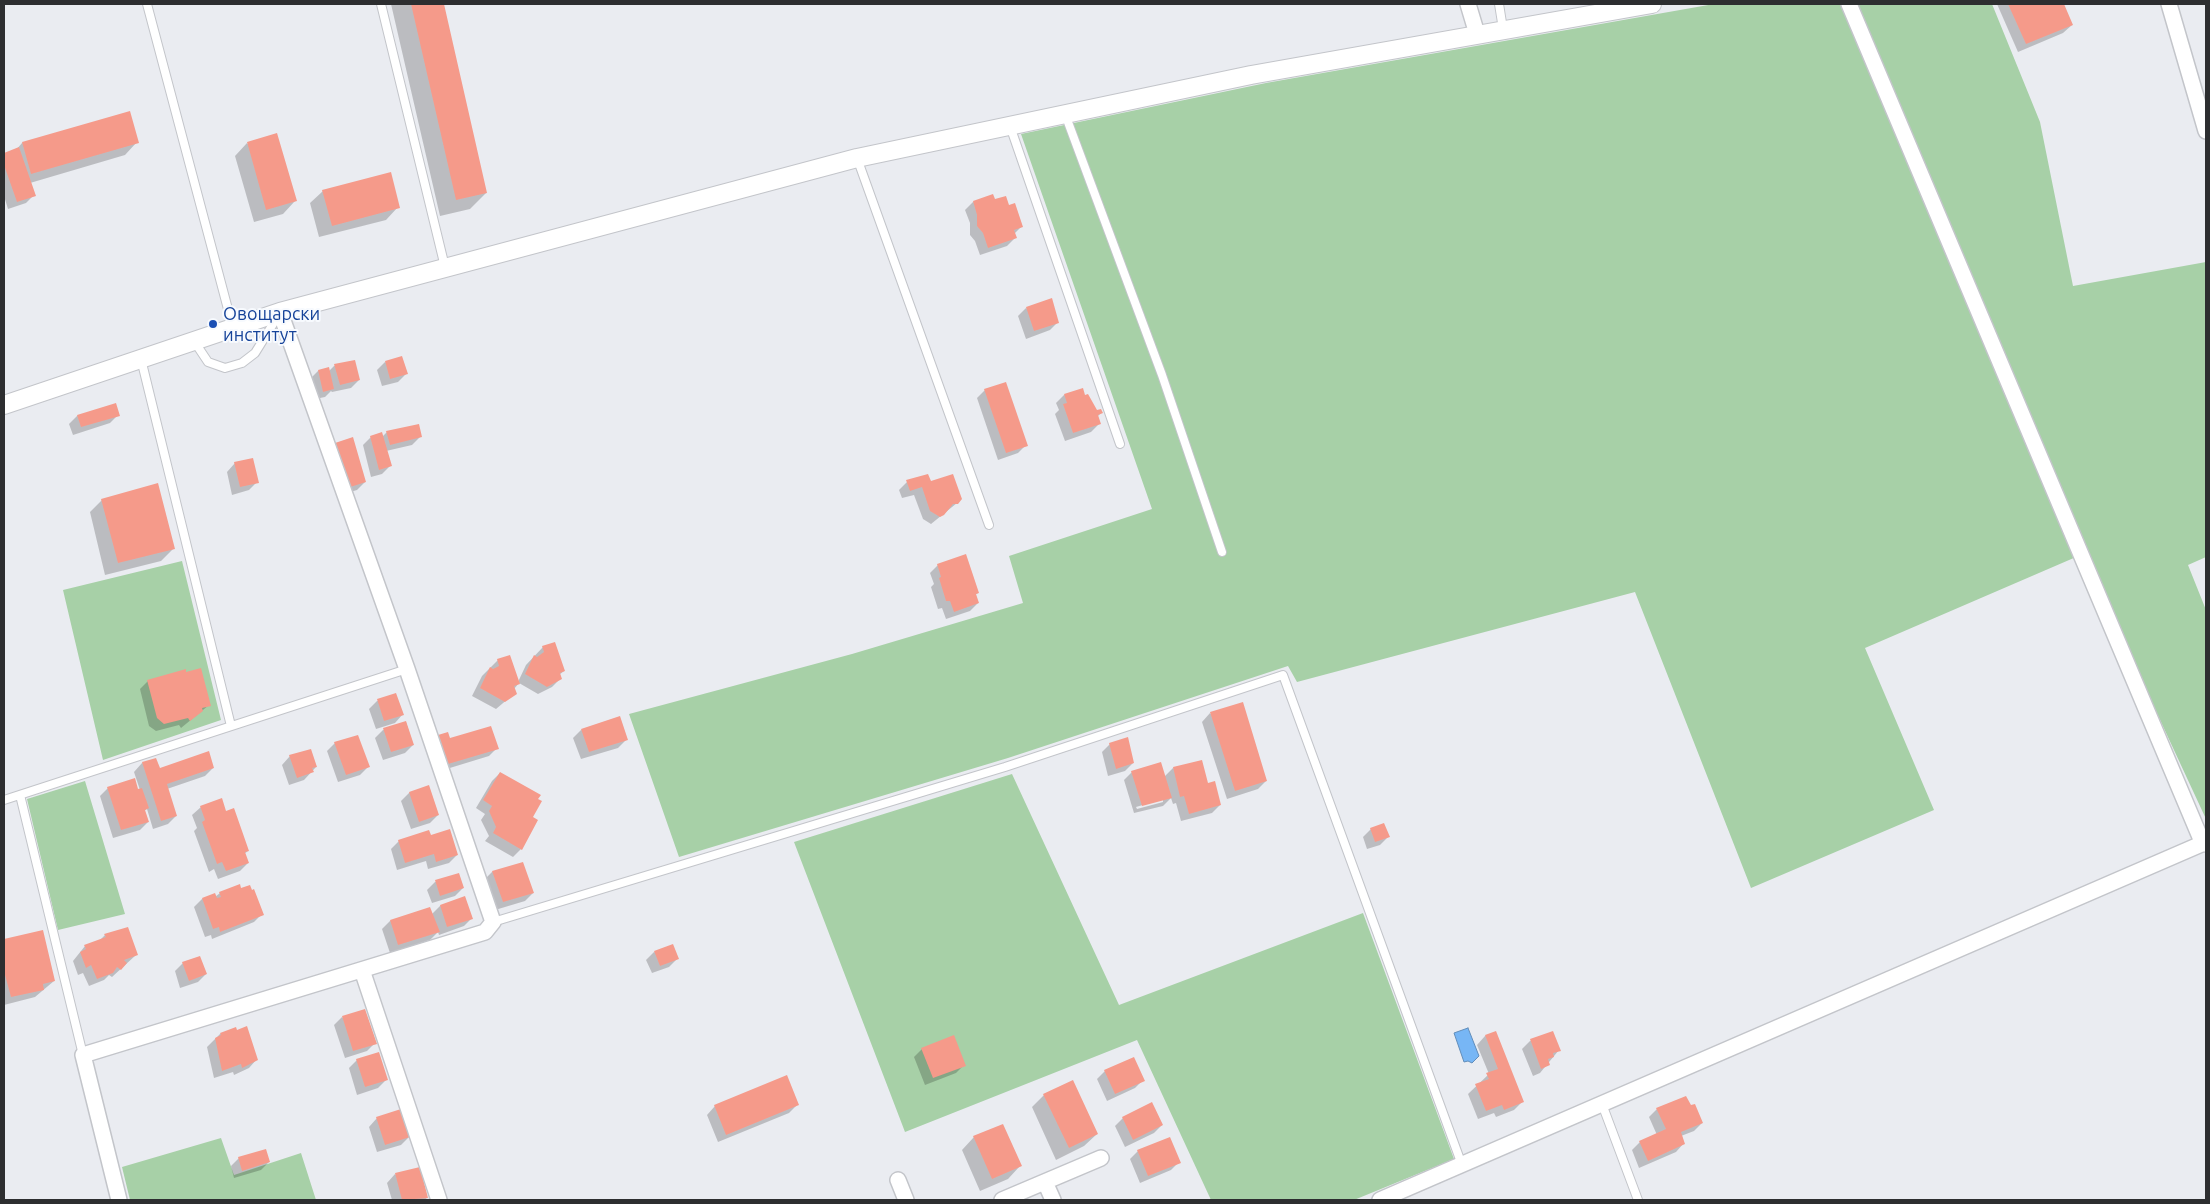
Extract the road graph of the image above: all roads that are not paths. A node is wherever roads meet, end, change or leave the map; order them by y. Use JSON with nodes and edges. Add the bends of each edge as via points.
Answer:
{"nodes":[{"id":1,"x":148,"y":4,"type":"edge"},
{"id":2,"x":381,"y":4,"type":"edge"},
{"id":3,"x":1468,"y":4,"type":"edge"},
{"id":4,"x":1499,"y":4,"type":"edge"},
{"id":5,"x":1652,"y":4,"type":"edge"},
{"id":6,"x":1849,"y":4,"type":"edge"},
{"id":7,"x":2169,"y":4,"type":"edge"},
{"id":8,"x":1503,"y":29,"type":"junction"},
{"id":9,"x":1477,"y":34,"type":"junction"},
{"id":10,"x":1065,"y":114,"type":"junction"},
{"id":11,"x":1010,"y":126,"type":"junction"},
{"id":12,"x":2206,"y":131,"type":"edge"},
{"id":13,"x":857,"y":158,"type":"junction"},
{"id":14,"x":445,"y":267,"type":"junction"},
{"id":15,"x":280,"y":312,"type":"junction"},
{"id":16,"x":233,"y":328,"type":"junction"},
{"id":17,"x":194,"y":342,"type":"junction"},
{"id":18,"x":141,"y":359,"type":"junction"},
{"id":19,"x":4,"y":405,"type":"edge"},
{"id":20,"x":1120,"y":444,"type":"dead end"},
{"id":21,"x":989,"y":525,"type":"dead end"},
{"id":22,"x":1222,"y":552,"type":"dead end"},
{"id":23,"x":407,"y":669,"type":"junction"},
{"id":24,"x":230,"y":726,"type":"junction"},
{"id":25,"x":20,"y":795,"type":"junction"},
{"id":26,"x":4,"y":800,"type":"edge"},
{"id":27,"x":2205,"y":843,"type":"edge"},
{"id":28,"x":493,"y":922,"type":"junction"},
{"id":29,"x":362,"y":970,"type":"junction"},
{"id":30,"x":83,"y":1055,"type":"junction"},
{"id":31,"x":1602,"y":1104,"type":"junction"},
{"id":32,"x":1101,"y":1158,"type":"dead end"},
{"id":33,"x":1462,"y":1165,"type":"junction"},
{"id":34,"x":898,"y":1180,"type":"dead end"},
{"id":35,"x":1045,"y":1182,"type":"junction"},
{"id":36,"x":119,"y":1200,"type":"edge"},
{"id":37,"x":439,"y":1200,"type":"edge"},
{"id":38,"x":906,"y":1200,"type":"edge"},
{"id":39,"x":1002,"y":1200,"type":"edge"},
{"id":40,"x":1053,"y":1200,"type":"edge"},
{"id":41,"x":1380,"y":1200,"type":"edge"},
{"id":42,"x":1638,"y":1200,"type":"edge"}],
"edges":[{"from":1,"to":16,"type":"lane"},
{"from":2,"to":14,"type":"lane"},
{"from":3,"to":9,"type":"street"},
{"from":4,"to":8,"type":"lane"},
{"from":5,"to":8,"type":"street"},
{"from":6,"to":27,"type":"street"},
{"from":7,"to":12,"type":"street"},
{"from":8,"to":9,"type":"street"},
{"from":9,"to":10,"type":"street","via":[[1251,75]]},
{"from":10,"to":11,"type":"street"},
{"from":10,"to":22,"type":"lane","via":[[1162,374]]},
{"from":11,"to":13,"type":"street"},
{"from":11,"to":20,"type":"lane"},
{"from":13,"to":14,"type":"street"},
{"from":13,"to":21,"type":"lane"},
{"from":14,"to":15,"type":"street"},
{"from":15,"to":16,"type":"street"},
{"from":15,"to":17,"type":"lane","via":[[255,353],[242,363],[225,368],[208,362]]},
{"from":15,"to":23,"type":"street"},
{"from":16,"to":17,"type":"street"},
{"from":17,"to":18,"type":"street"},
{"from":18,"to":19,"type":"street"},
{"from":18,"to":24,"type":"lane"},
{"from":23,"to":24,"type":"lane"},
{"from":23,"to":28,"type":"street"},
{"from":24,"to":25,"type":"lane"},
{"from":25,"to":26,"type":"lane"},
{"from":25,"to":30,"type":"lane"},
{"from":27,"to":31,"type":"street"},
{"from":28,"to":29,"type":"street","via":[[485,932]]},
{"from":28,"to":33,"type":"lane","via":[[1005,767],[1283,675]]},
{"from":29,"to":30,"type":"street"},
{"from":29,"to":37,"type":"street"},
{"from":30,"to":36,"type":"street"},
{"from":31,"to":33,"type":"street"},
{"from":31,"to":42,"type":"lane"},
{"from":32,"to":35,"type":"street"},
{"from":33,"to":41,"type":"street"},
{"from":34,"to":38,"type":"street"},
{"from":35,"to":39,"type":"street"},
{"from":35,"to":40,"type":"street"}]}
